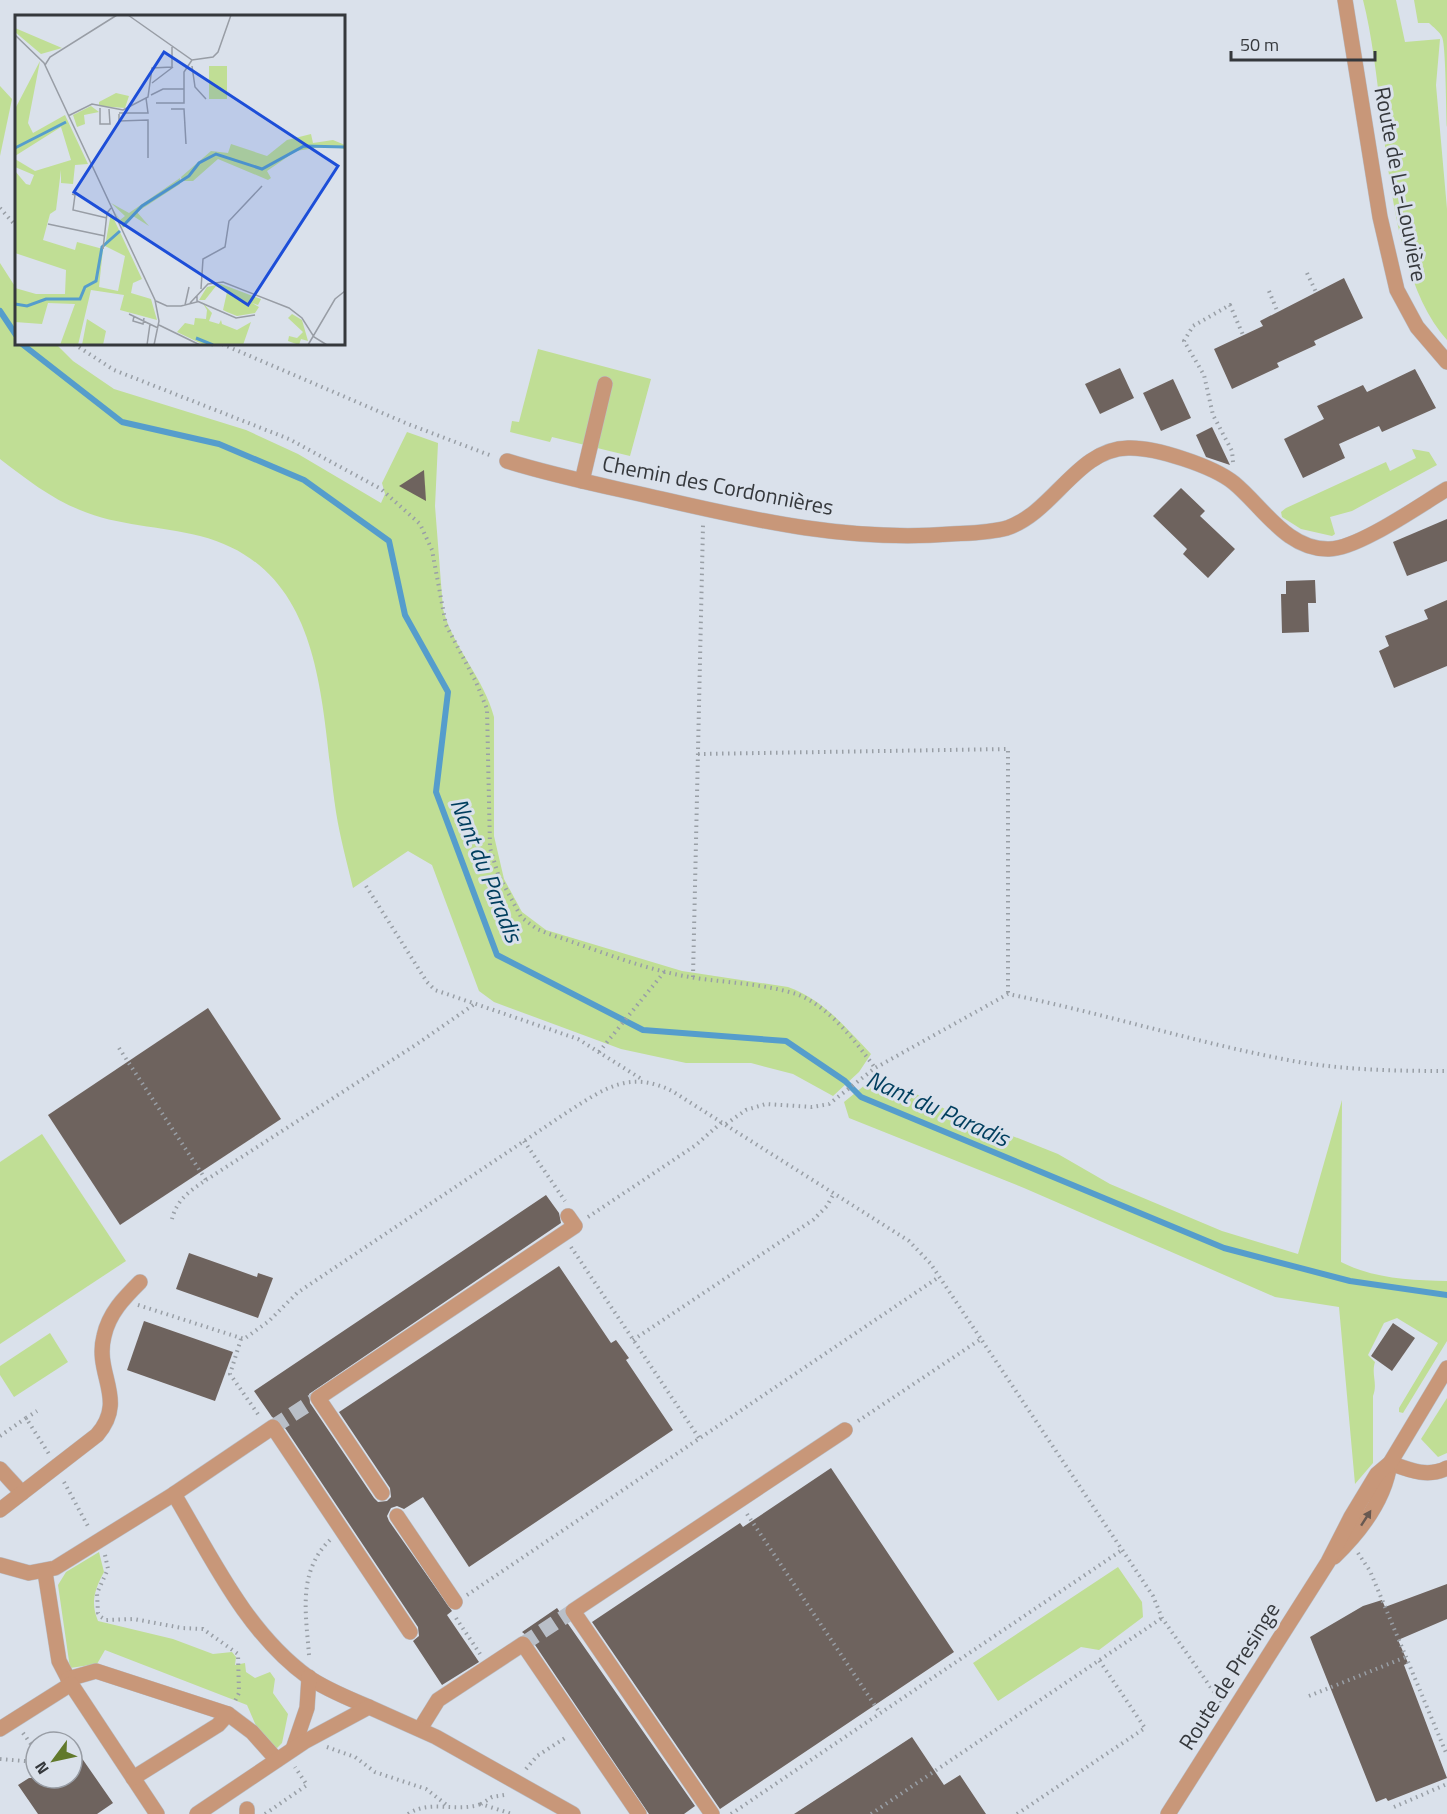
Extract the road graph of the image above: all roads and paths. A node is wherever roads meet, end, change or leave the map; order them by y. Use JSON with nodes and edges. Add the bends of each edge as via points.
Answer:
{"nodes":[{"id":1,"x":1345,"y":0,"type":"edge"},
{"id":2,"x":0,"y":208,"type":"edge"},
{"id":3,"x":15,"y":225,"type":"edge"},
{"id":4,"x":1307,"y":273,"type":"dead end"},
{"id":5,"x":1269,"y":291,"type":"dead end"},
{"id":6,"x":1316,"y":292,"type":"dead end"},
{"id":7,"x":1278,"y":313,"type":"dead end"},
{"id":8,"x":1243,"y":335,"type":"dead end"},
{"id":9,"x":76,"y":345,"type":"edge"},
{"id":10,"x":224,"y":345,"type":"edge"},
{"id":11,"x":1447,"y":362,"type":"edge"},
{"id":12,"x":605,"y":384,"type":"dead end"},
{"id":13,"x":507,"y":461,"type":"joint"},
{"id":14,"x":1230,"y":480,"type":"junction"},
{"id":15,"x":582,"y":481,"type":"junction"},
{"id":16,"x":1447,"y":489,"type":"edge"},
{"id":17,"x":704,"y":509,"type":"junction"},
{"id":18,"x":698,"y":754,"type":"junction"},
{"id":19,"x":366,"y":886,"type":"dead end"},
{"id":20,"x":665,"y":971,"type":"junction"},
{"id":21,"x":693,"y":977,"type":"junction"},
{"id":22,"x":1008,"y":994,"type":"junction"},
{"id":23,"x":476,"y":1003,"type":"junction"},
{"id":24,"x":119,"y":1048,"type":"dead end"},
{"id":25,"x":599,"y":1052,"type":"junction"},
{"id":26,"x":875,"y":1068,"type":"junction"},
{"id":27,"x":1447,"y":1071,"type":"edge"},
{"id":28,"x":643,"y":1080,"type":"dead end"},
{"id":29,"x":524,"y":1141,"type":"dead end"},
{"id":30,"x":206,"y":1180,"type":"junction"},
{"id":31,"x":558,"y":1191,"type":"dead end"},
{"id":32,"x":834,"y":1193,"type":"dead end"},
{"id":33,"x":172,"y":1219,"type":"dead end"},
{"id":34,"x":569,"y":1225,"type":"junction"},
{"id":35,"x":939,"y":1276,"type":"dead end"},
{"id":36,"x":140,"y":1282,"type":"dead end"},
{"id":37,"x":241,"y":1339,"type":"dead end"},
{"id":38,"x":633,"y":1340,"type":"junction"},
{"id":39,"x":1447,"y":1368,"type":"edge"},
{"id":40,"x":37,"y":1411,"type":"dead end"},
{"id":41,"x":26,"y":1418,"type":"junction"},
{"id":42,"x":265,"y":1425,"type":"dead end"},
{"id":43,"x":845,"y":1430,"type":"joint"},
{"id":44,"x":0,"y":1436,"type":"edge"},
{"id":45,"x":699,"y":1438,"type":"junction"},
{"id":46,"x":1390,"y":1463,"type":"junction"},
{"id":47,"x":56,"y":1467,"type":"junction"},
{"id":48,"x":1447,"y":1468,"type":"edge"},
{"id":49,"x":0,"y":1469,"type":"edge"},
{"id":50,"x":22,"y":1493,"type":"junction"},
{"id":51,"x":382,"y":1493,"type":"dead end"},
{"id":52,"x":174,"y":1494,"type":"junction"},
{"id":53,"x":738,"y":1501,"type":"junction"},
{"id":54,"x":0,"y":1510,"type":"edge"},
{"id":55,"x":398,"y":1516,"type":"dead end"},
{"id":56,"x":342,"y":1530,"type":"junction"},
{"id":57,"x":98,"y":1543,"type":"junction"},
{"id":58,"x":1122,"y":1550,"type":"junction"},
{"id":59,"x":1364,"y":1562,"type":"dead end"},
{"id":60,"x":0,"y":1565,"type":"edge"},
{"id":61,"x":45,"y":1572,"type":"junction"},
{"id":62,"x":454,"y":1608,"type":"junction"},
{"id":63,"x":1162,"y":1618,"type":"junction"},
{"id":64,"x":410,"y":1632,"type":"dead end"},
{"id":65,"x":1406,"y":1657,"type":"junction"},
{"id":66,"x":1099,"y":1660,"type":"junction"},
{"id":67,"x":488,"y":1667,"type":"junction"},
{"id":68,"x":309,"y":1677,"type":"junction"},
{"id":69,"x":70,"y":1681,"type":"junction"},
{"id":70,"x":238,"y":1689,"type":"dead end"},
{"id":71,"x":1309,"y":1696,"type":"dead end"},
{"id":72,"x":369,"y":1707,"type":"junction"},
{"id":73,"x":880,"y":1713,"type":"junction"},
{"id":74,"x":228,"y":1714,"type":"junction"},
{"id":75,"x":1230,"y":1715,"type":"junction"},
{"id":76,"x":0,"y":1729,"type":"edge"},
{"id":77,"x":420,"y":1729,"type":"junction"},
{"id":78,"x":317,"y":1738,"type":"junction"},
{"id":79,"x":565,"y":1738,"type":"dead end"},
{"id":80,"x":286,"y":1755,"type":"junction"},
{"id":81,"x":1447,"y":1755,"type":"edge"},
{"id":82,"x":0,"y":1759,"type":"edge"},
{"id":83,"x":24,"y":1761,"type":"edge"},
{"id":84,"x":133,"y":1778,"type":"junction"},
{"id":85,"x":517,"y":1782,"type":"junction"},
{"id":86,"x":1447,"y":1784,"type":"edge"},
{"id":87,"x":505,"y":1795,"type":"dead end"},
{"id":88,"x":481,"y":1804,"type":"junction"},
{"id":89,"x":448,"y":1806,"type":"junction"},
{"id":90,"x":1394,"y":1807,"type":"dead end"},
{"id":91,"x":158,"y":1814,"type":"edge"},
{"id":92,"x":197,"y":1814,"type":"edge"},
{"id":93,"x":265,"y":1814,"type":"edge"},
{"id":94,"x":408,"y":1814,"type":"edge"},
{"id":95,"x":512,"y":1814,"type":"edge"},
{"id":96,"x":573,"y":1814,"type":"edge"},
{"id":97,"x":639,"y":1814,"type":"edge"},
{"id":98,"x":712,"y":1814,"type":"edge"},
{"id":99,"x":731,"y":1814,"type":"edge"},
{"id":100,"x":871,"y":1814,"type":"edge"},
{"id":101,"x":1017,"y":1814,"type":"edge"},
{"id":102,"x":1168,"y":1814,"type":"edge"}],
"edges":[{"from":1,"to":11,"type":"street","name":"Route de La-Louvière","via":[[1380,217],[1397,290],[1417,327]]},
{"from":2,"to":3,"type":"path"},
{"from":4,"to":6,"type":"path"},
{"from":5,"to":7,"type":"path"},
{"from":8,"to":14,"type":"path","via":[[1230,305],[1193,326],[1184,341],[1204,375],[1214,415],[1232,452],[1234,467]]},
{"from":9,"to":20,"type":"path","via":[[114,370],[289,439],[381,489],[420,524],[432,550],[446,625],[487,708],[490,848],[508,897],[521,917],[537,929]]},
{"from":10,"to":13,"type":"path","via":[[408,424]]},
{"from":12,"to":15,"type":"street"},
{"from":13,"to":15,"type":"street","name":"Chemin des Cordonnières"},
{"from":14,"to":16,"type":"street","name":"Chemin des Cordonnières","via":[[1290,537],[1329,549],[1364,538]]},
{"from":14,"to":17,"type":"street","name":"Chemin des Cordonnières","via":[[1197,464],[1159,453],[1116,449],[1081,468],[1041,509],[1018,523],[990,531],[924,536],[820,531]]},
{"from":15,"to":17,"type":"street","name":"Chemin des Cordonnières"},
{"from":17,"to":18,"type":"path"},
{"from":18,"to":21,"type":"path"},
{"from":18,"to":22,"type":"path","via":[[1008,749]]},
{"from":19,"to":23,"type":"path","via":[[432,987],[445,995]]},
{"from":20,"to":21,"type":"path"},
{"from":20,"to":25,"type":"path"},
{"from":21,"to":26,"type":"path","via":[[771,988],[806,999],[860,1047]]},
{"from":22,"to":26,"type":"path"},
{"from":22,"to":27,"type":"path","via":[[1290,1060]]},
{"from":23,"to":25,"type":"path","via":[[578,1039]]},
{"from":23,"to":30,"type":"path"},
{"from":24,"to":30,"type":"path"},
{"from":25,"to":28,"type":"path"},
{"from":26,"to":34,"type":"path","via":[[823,1106],[766,1104],[746,1110]]},
{"from":29,"to":31,"type":"path"},
{"from":30,"to":33,"type":"path","via":[[177,1204]]},
{"from":32,"to":38,"type":"path","via":[[813,1220]]},
{"from":34,"to":38,"type":"path"},
{"from":34,"to":51,"type":"street","via":[[318,1398]]},
{"from":35,"to":45,"type":"path"},
{"from":36,"to":47,"type":"street","via":[[117,1307],[103,1337],[102,1361],[111,1396],[108,1421],[97,1435]]},
{"from":37,"to":42,"type":"path","via":[[230,1374]]},
{"from":38,"to":45,"type":"path"},
{"from":39,"to":46,"type":"street","name":"Route de Presinge"},
{"from":40,"to":41,"type":"path"},
{"from":41,"to":44,"type":"path"},
{"from":41,"to":47,"type":"path"},
{"from":43,"to":53,"type":"street"},
{"from":43,"to":58,"type":"path","via":[[981,1339]]},
{"from":45,"to":62,"type":"path"},
{"from":46,"to":48,"type":"street","via":[[1414,1472],[1431,1473]]},
{"from":46,"to":75,"type":"street","name":"Route de Presinge","via":[[1377,1474],[1354,1510],[1328,1562]]},
{"from":47,"to":50,"type":"street"},
{"from":47,"to":57,"type":"path"},
{"from":49,"to":50,"type":"street"},
{"from":50,"to":54,"type":"street"},
{"from":52,"to":56,"type":"street","via":[[273,1427]]},
{"from":52,"to":57,"type":"street"},
{"from":52,"to":68,"type":"street","via":[[250,1619],[284,1657]]},
{"from":53,"to":73,"type":"path"},
{"from":53,"to":98,"type":"street","via":[[573,1611]]},
{"from":55,"to":62,"type":"street"},
{"from":56,"to":64,"type":"street"},
{"from":56,"to":68,"type":"path","via":[[313,1559],[307,1579]]},
{"from":57,"to":61,"type":"street"},
{"from":57,"to":70,"type":"path","via":[[108,1569],[98,1593],[100,1617],[203,1629],[238,1654]]},
{"from":58,"to":63,"type":"path","via":[[1153,1596]]},
{"from":58,"to":73,"type":"path"},
{"from":59,"to":65,"type":"path"},
{"from":60,"to":61,"type":"street","via":[[29,1573]]},
{"from":61,"to":69,"type":"street","via":[[59,1661]]},
{"from":62,"to":67,"type":"path"},
{"from":63,"to":66,"type":"path"},
{"from":63,"to":75,"type":"path"},
{"from":65,"to":71,"type":"path"},
{"from":65,"to":81,"type":"path"},
{"from":66,"to":100,"type":"path"},
{"from":66,"to":101,"type":"path","via":[[1145,1728]]},
{"from":67,"to":77,"type":"street","via":[[438,1700]]},
{"from":67,"to":97,"type":"street","via":[[523,1644]]},
{"from":68,"to":72,"type":"street"},
{"from":68,"to":80,"type":"street","via":[[307,1708]]},
{"from":69,"to":74,"type":"street","via":[[96,1671]]},
{"from":69,"to":76,"type":"street"},
{"from":69,"to":84,"type":"street"},
{"from":72,"to":77,"type":"street"},
{"from":72,"to":78,"type":"street"},
{"from":73,"to":99,"type":"path"},
{"from":74,"to":80,"type":"street"},
{"from":74,"to":84,"type":"street","via":[[218,1725]]},
{"from":75,"to":102,"type":"street","name":"Route de Presinge"},
{"from":77,"to":85,"type":"street"},
{"from":78,"to":80,"type":"street"},
{"from":78,"to":89,"type":"path","via":[[324,1746],[355,1757],[375,1772],[426,1789]]},
{"from":79,"to":85,"type":"path","via":[[537,1756]]},
{"from":80,"to":92,"type":"street"},
{"from":80,"to":93,"type":"path","via":[[307,1785]]},
{"from":82,"to":83,"type":"path"},
{"from":84,"to":91,"type":"street"},
{"from":85,"to":96,"type":"street"},
{"from":86,"to":90,"type":"path"},
{"from":87,"to":88,"type":"path"},
{"from":88,"to":89,"type":"path","via":[[469,1808]]},
{"from":88,"to":95,"type":"path"},
{"from":89,"to":94,"type":"path","via":[[424,1807]]}]}
